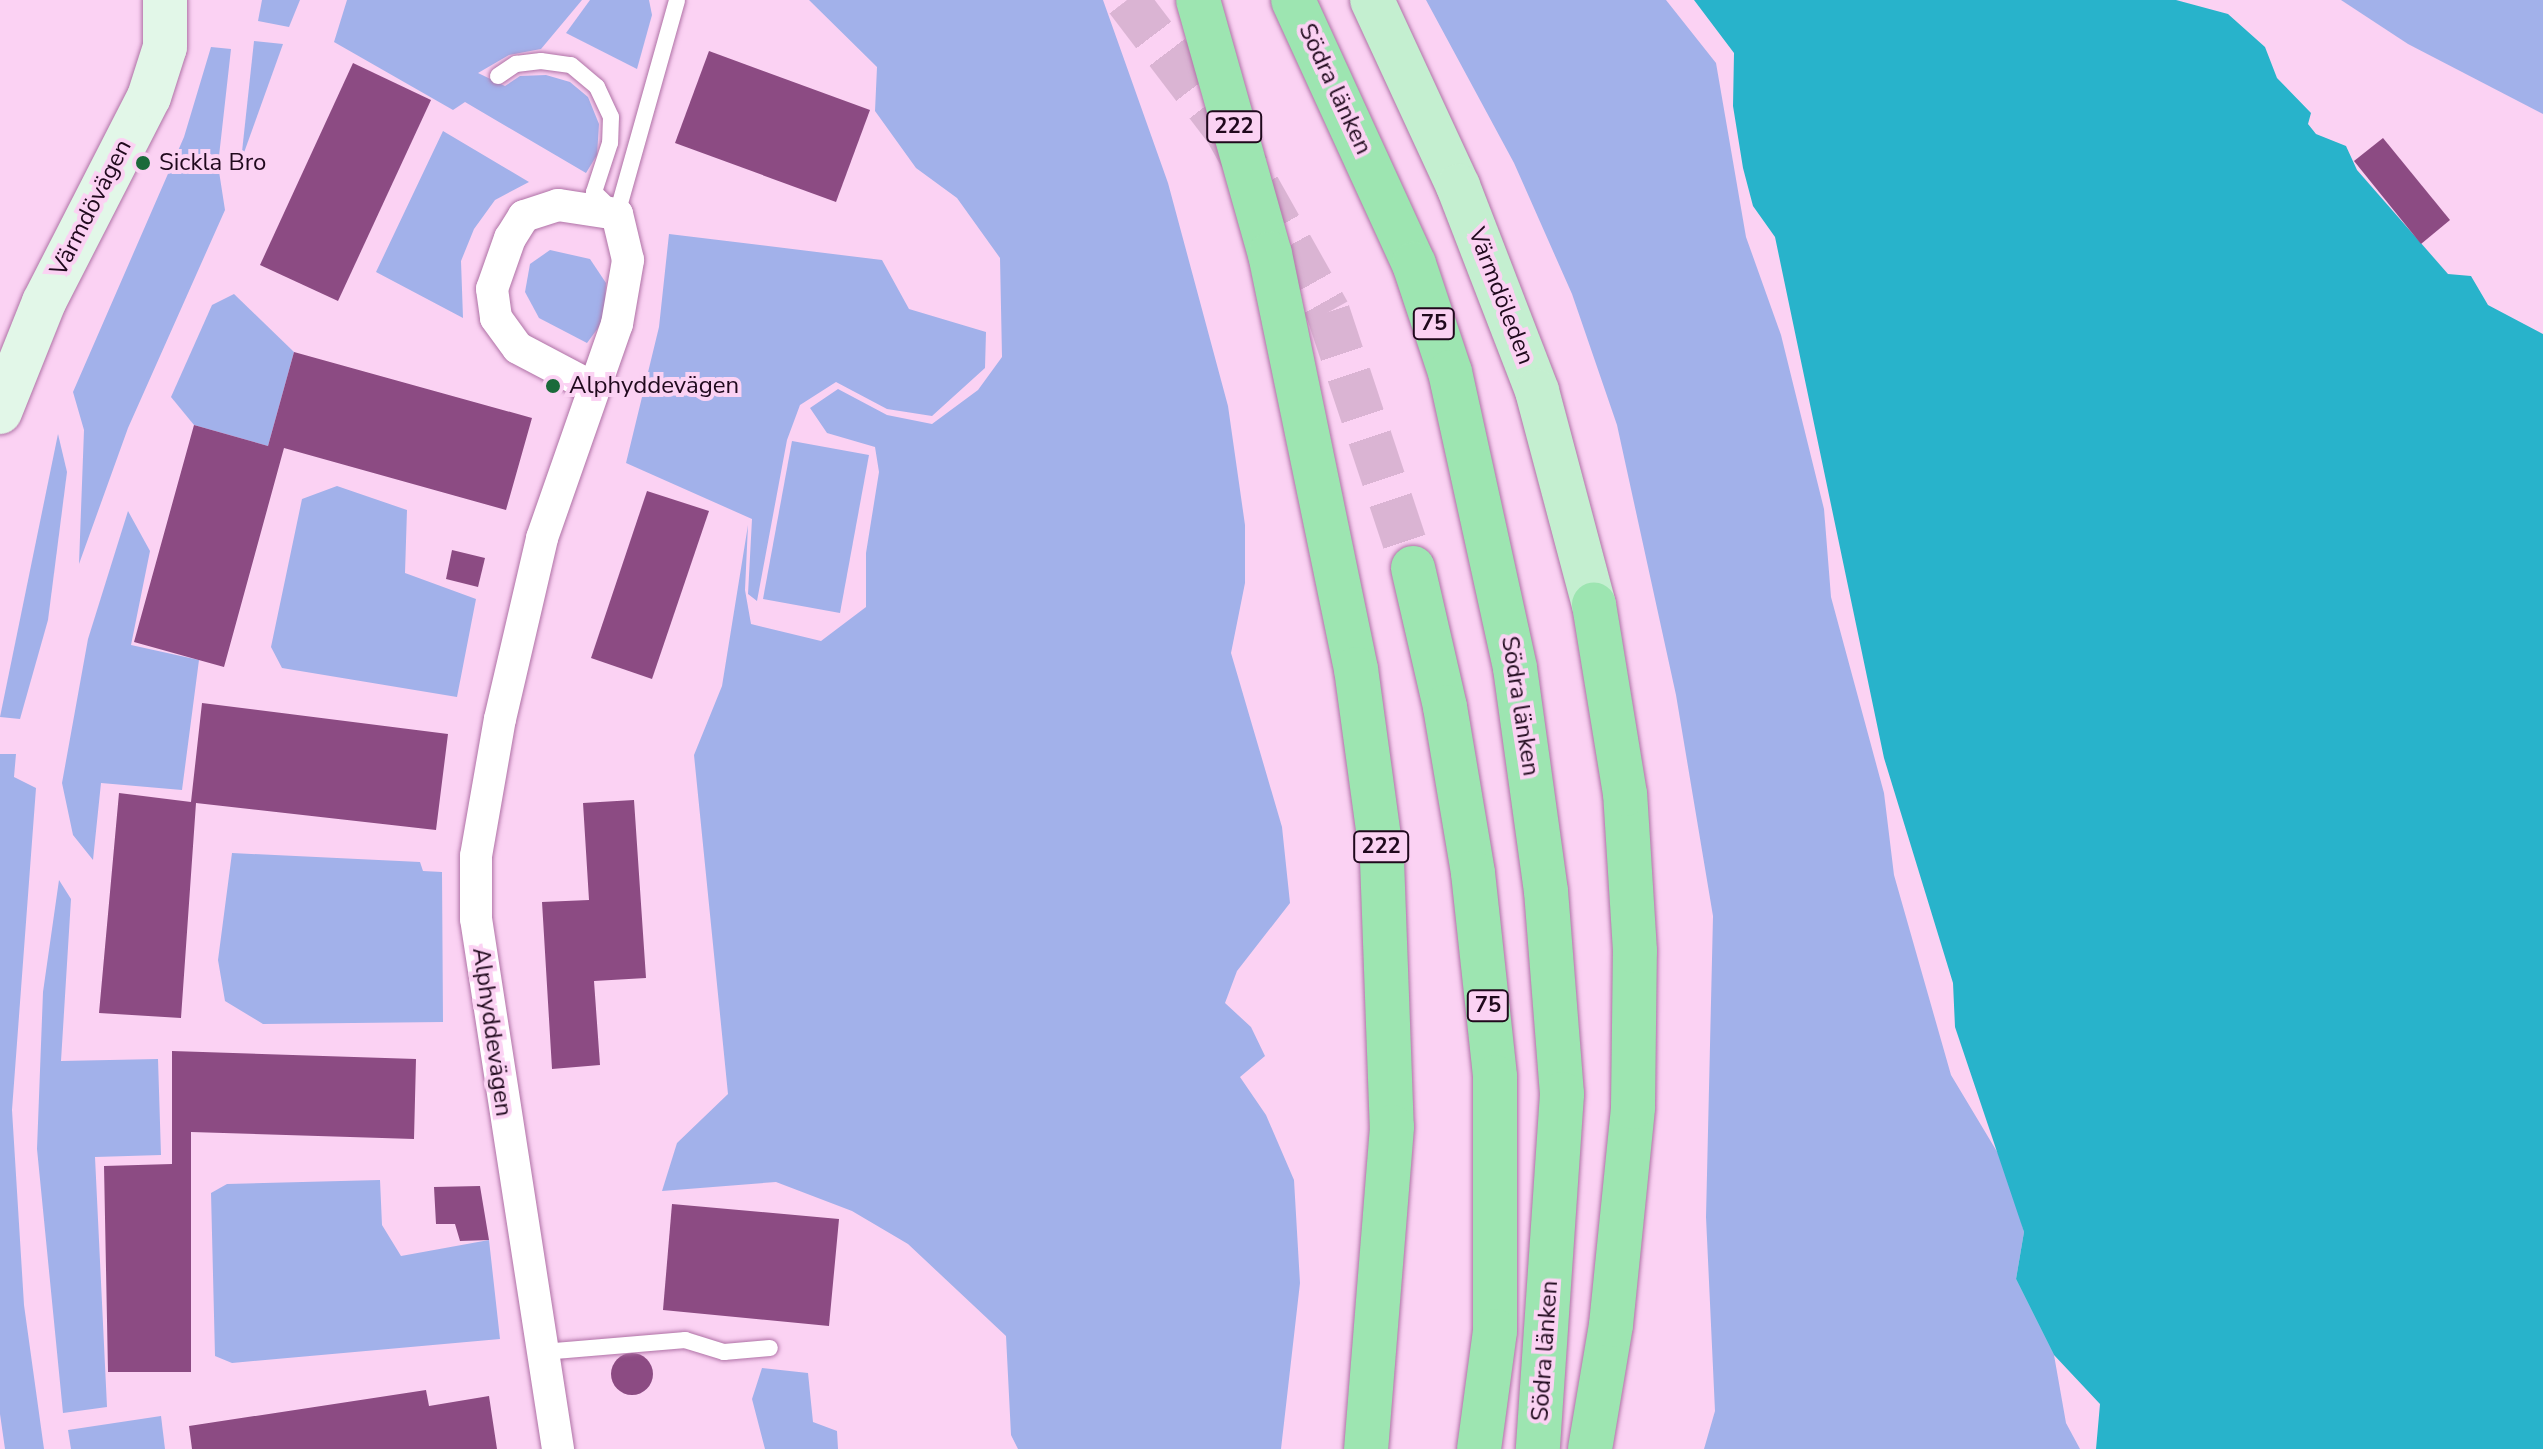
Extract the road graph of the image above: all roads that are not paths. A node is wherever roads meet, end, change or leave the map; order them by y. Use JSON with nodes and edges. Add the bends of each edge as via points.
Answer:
{"nodes":[{"id":1,"x":165,"y":0,"type":"edge"},
{"id":2,"x":677,"y":0,"type":"edge"},
{"id":3,"x":1198,"y":0,"type":"edge"},
{"id":4,"x":1293,"y":0,"type":"edge"},
{"id":5,"x":1372,"y":0,"type":"edge"},
{"id":6,"x":498,"y":76,"type":"dead end"},
{"id":7,"x":617,"y":214,"type":"junction"},
{"id":8,"x":592,"y":387,"type":"junction"},
{"id":9,"x":0,"y":412,"type":"edge"},
{"id":10,"x":1413,"y":568,"type":"tunnel mouth"},
{"id":11,"x":1594,"y":605,"type":"joint"},
{"id":12,"x":770,"y":1348,"type":"dead end"},
{"id":13,"x":543,"y":1352,"type":"junction"},
{"id":14,"x":557,"y":1445,"type":"edge"},
{"id":15,"x":1366,"y":1449,"type":"edge"},
{"id":16,"x":1479,"y":1449,"type":"edge"},
{"id":17,"x":1538,"y":1449,"type":"edge"},
{"id":18,"x":1590,"y":1449,"type":"edge"}],
"edges":[{"from":1,"to":9,"type":"main road","name":"Värmdövägen","via":[[165,47],[149,97],[44,302]]},
{"from":2,"to":7,"type":"lane"},
{"from":3,"to":15,"type":"highway","number":"222","via":[[1270,254],[1356,669],[1382,860],[1392,1127]]},
{"from":4,"to":17,"type":"highway","name":"Södra länken","number":"75","via":[[1414,264],[1450,372],[1515,668],[1546,891],[1562,1094]]},
{"from":5,"to":11,"type":"main road","name":"Värmdöleden","via":[[1458,186],[1537,391]]},
{"from":6,"to":7,"type":"lane","via":[[516,64],[541,61],[571,65],[597,87],[611,117],[610,143],[594,192]]},
{"from":7,"to":8,"type":"street","name":"Alphyddevägen","via":[[628,260],[617,324]]},
{"from":7,"to":8,"type":"street","via":[[558,205],[524,216],[496,263],[492,289],[496,318],[518,348]]},
{"from":8,"to":13,"type":"street","name":"Alphyddevägen","via":[[542,538],[476,856],[476,919],[490,1033]]},
{"from":10,"to":16,"type":"highway","number":"75","via":[[1445,707],[1473,873],[1495,1077],[1495,1331]]},
{"from":11,"to":18,"type":"highway","via":[[1625,794],[1635,951],[1633,1107],[1611,1325]]},
{"from":12,"to":13,"type":"lane","via":[[724,1352],[685,1340]]},
{"from":13,"to":14,"type":"street","name":"Alphyddevägen"}]}
